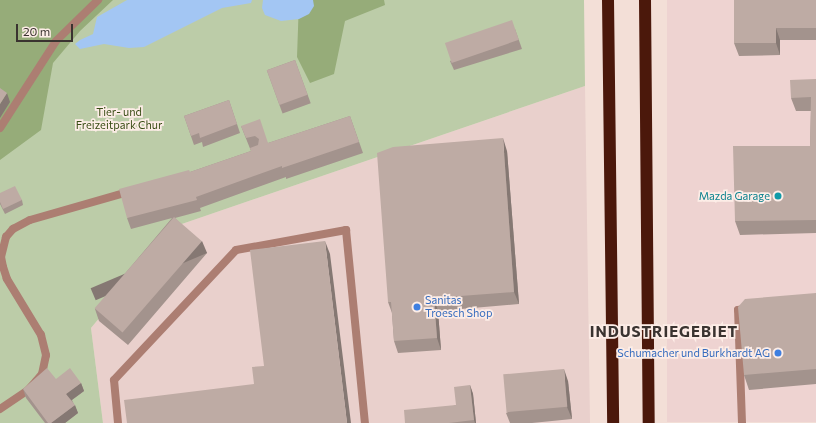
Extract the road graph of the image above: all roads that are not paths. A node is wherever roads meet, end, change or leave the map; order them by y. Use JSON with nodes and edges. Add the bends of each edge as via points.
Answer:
{"nodes":[{"id":1,"x":98,"y":0,"type":"edge"},
{"id":2,"x":608,"y":0,"type":"edge"},
{"id":3,"x":645,"y":0,"type":"edge"},
{"id":4,"x":0,"y":128,"type":"edge"},
{"id":5,"x":142,"y":188,"type":"edge"},
{"id":6,"x":13,"y":229,"type":"junction"},
{"id":7,"x":0,"y":236,"type":"edge"},
{"id":8,"x":761,"y":307,"type":"edge"},
{"id":9,"x":0,"y":409,"type":"edge"},
{"id":10,"x":118,"y":423,"type":"edge"},
{"id":11,"x":365,"y":423,"type":"edge"},
{"id":12,"x":614,"y":423,"type":"edge"},
{"id":13,"x":649,"y":423,"type":"edge"},
{"id":14,"x":742,"y":423,"type":"edge"}],
"edges":[{"from":1,"to":4,"type":"lane","via":[[56,41]]},
{"from":2,"to":12,"type":"highway"},
{"from":3,"to":13,"type":"highway"},
{"from":5,"to":6,"type":"lane","via":[[30,220]]},
{"from":6,"to":7,"type":"lane"},
{"from":6,"to":9,"type":"lane","via":[[6,237],[2,248],[3,267],[7,279],[41,335],[46,355],[42,374],[28,390]]},
{"from":8,"to":14,"type":"lane","via":[[738,310]]},
{"from":10,"to":11,"type":"lane","via":[[114,380],[236,250],[346,230]]}]}
